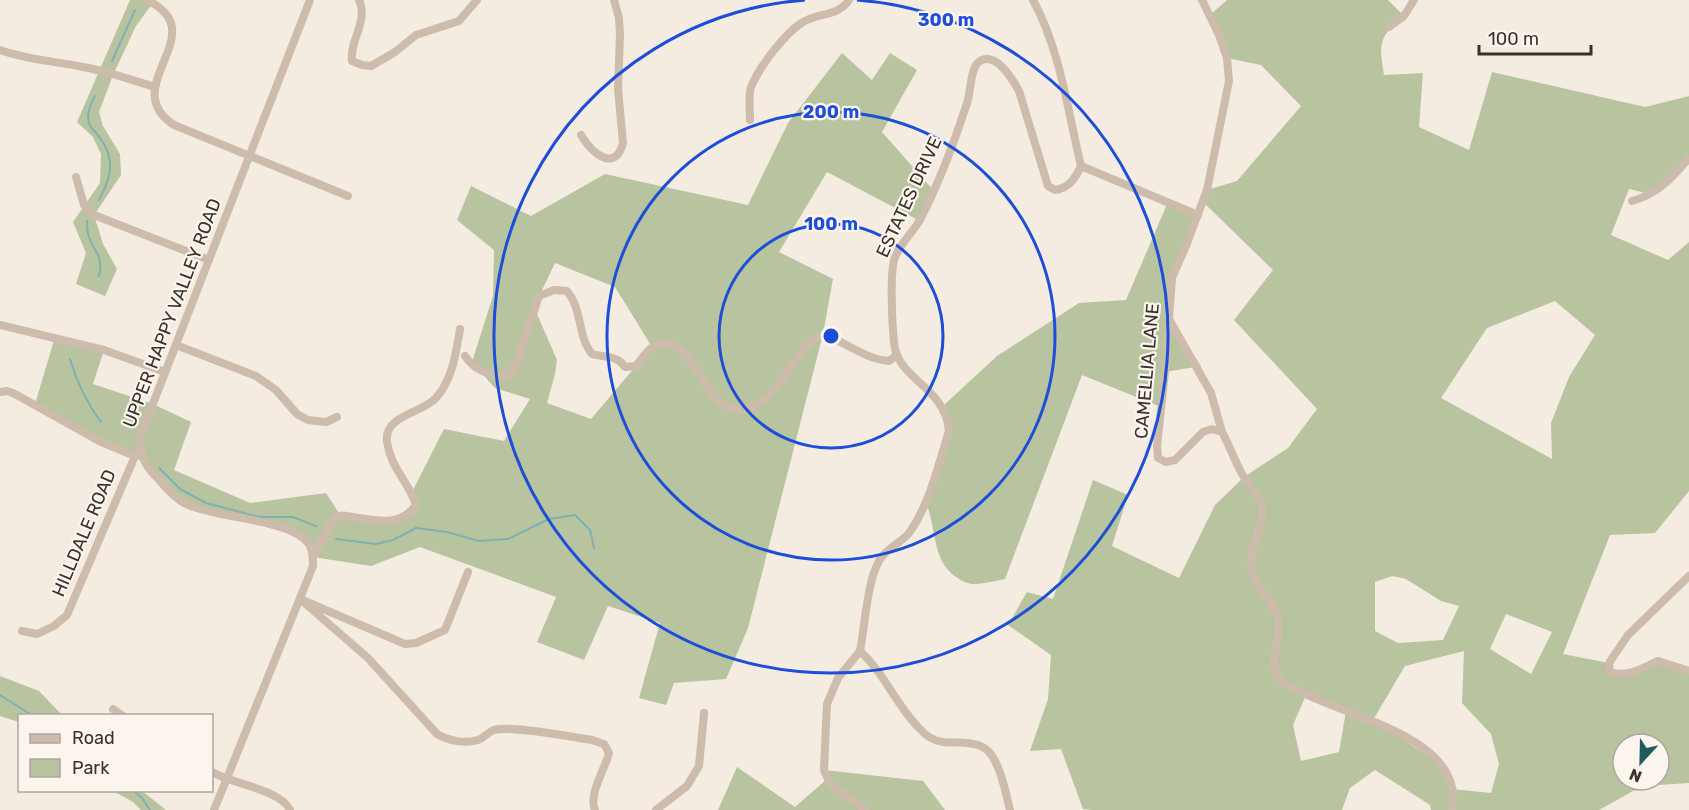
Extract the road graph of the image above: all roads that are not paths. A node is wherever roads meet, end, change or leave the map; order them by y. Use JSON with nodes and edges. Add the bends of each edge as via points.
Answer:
{"nodes":[{"id":1,"x":147,"y":0,"type":"edge"},
{"id":2,"x":310,"y":0,"type":"edge"},
{"id":3,"x":359,"y":0,"type":"edge"},
{"id":4,"x":477,"y":0,"type":"edge"},
{"id":5,"x":614,"y":0,"type":"edge"},
{"id":6,"x":849,"y":0,"type":"edge"},
{"id":7,"x":1033,"y":0,"type":"edge"},
{"id":8,"x":1202,"y":0,"type":"edge"},
{"id":9,"x":1414,"y":0,"type":"edge"},
{"id":10,"x":1389,"y":27,"type":"dead end"},
{"id":11,"x":0,"y":50,"type":"edge"},
{"id":12,"x":155,"y":87,"type":"junction"},
{"id":13,"x":750,"y":120,"type":"dead end"},
{"id":14,"x":581,"y":135,"type":"dead end"},
{"id":15,"x":250,"y":156,"type":"junction"},
{"id":16,"x":1689,"y":158,"type":"edge"},
{"id":17,"x":1081,"y":166,"type":"junction"},
{"id":18,"x":76,"y":177,"type":"dead end"},
{"id":19,"x":348,"y":196,"type":"dead end"},
{"id":20,"x":1632,"y":201,"type":"dead end"},
{"id":21,"x":1198,"y":215,"type":"junction"},
{"id":22,"x":209,"y":260,"type":"junction"},
{"id":23,"x":1169,"y":319,"type":"junction"},
{"id":24,"x":0,"y":325,"type":"edge"},
{"id":25,"x":460,"y":329,"type":"dead end"},
{"id":26,"x":176,"y":345,"type":"junction"},
{"id":27,"x":465,"y":356,"type":"dead end"},
{"id":28,"x":896,"y":356,"type":"junction"},
{"id":29,"x":165,"y":372,"type":"junction"},
{"id":30,"x":0,"y":392,"type":"edge"},
{"id":31,"x":337,"y":417,"type":"dead end"},
{"id":32,"x":1222,"y":432,"type":"junction"},
{"id":33,"x":138,"y":454,"type":"junction"},
{"id":34,"x":313,"y":557,"type":"junction"},
{"id":35,"x":468,"y":572,"type":"dead end"},
{"id":36,"x":1689,"y":576,"type":"edge"},
{"id":37,"x":300,"y":599,"type":"junction"},
{"id":38,"x":22,"y":631,"type":"dead end"},
{"id":39,"x":860,"y":651,"type":"junction"},
{"id":40,"x":1689,"y":671,"type":"edge"},
{"id":41,"x":113,"y":709,"type":"dead end"},
{"id":42,"x":704,"y":713,"type":"dead end"},
{"id":43,"x":120,"y":714,"type":"edge"},
{"id":44,"x":213,"y":772,"type":"edge"},
{"id":45,"x":227,"y":779,"type":"junction"},
{"id":46,"x":214,"y":810,"type":"edge"},
{"id":47,"x":290,"y":810,"type":"edge"},
{"id":48,"x":595,"y":810,"type":"edge"},
{"id":49,"x":656,"y":810,"type":"edge"},
{"id":50,"x":866,"y":810,"type":"edge"},
{"id":51,"x":1010,"y":810,"type":"edge"},
{"id":52,"x":1452,"y":810,"type":"edge"}],
"edges":[{"from":1,"to":12,"type":"street","via":[[165,14],[173,33]]},
{"from":2,"to":15,"type":"street","name":"UPPER HAPPY VALLEY ROAD"},
{"from":3,"to":4,"type":"street","via":[[362,18],[352,61],[371,66],[416,35],[459,21]]},
{"from":5,"to":14,"type":"street","via":[[619,18],[618,89],[623,143],[616,155],[607,159],[590,149]]},
{"from":6,"to":13,"type":"street","via":[[830,14],[804,21],[788,35],[751,87]]},
{"from":7,"to":17,"type":"street","via":[[1054,50]]},
{"from":8,"to":21,"type":"street","name":"CAMELLIA LANE","via":[[1227,58],[1229,81],[1207,190]]},
{"from":9,"to":10,"type":"street","via":[[1404,16]]},
{"from":11,"to":12,"type":"street"},
{"from":12,"to":15,"type":"street","via":[[155,106],[162,117]]},
{"from":15,"to":19,"type":"street"},
{"from":15,"to":22,"type":"street","name":"UPPER HAPPY VALLEY ROAD"},
{"from":16,"to":20,"type":"street","via":[[1666,184]]},
{"from":17,"to":21,"type":"street"},
{"from":17,"to":28,"type":"street","name":"ESTATES DRIVE","via":[[1067,187],[1055,190],[1048,186],[1015,84],[997,62],[988,59],[975,65],[968,100],[942,174],[920,221],[894,260]]},
{"from":18,"to":22,"type":"street","via":[[84,205],[93,215]]},
{"from":21,"to":23,"type":"street","name":"CAMELLIA LANE","via":[[1172,278]]},
{"from":22,"to":26,"type":"street","name":"UPPER HAPPY VALLEY ROAD"},
{"from":23,"to":32,"type":"street","via":[[1211,393]]},
{"from":23,"to":32,"type":"street","name":"CAMELLIA LANE","via":[[1158,458],[1166,462],[1175,460],[1203,432]]},
{"from":24,"to":29,"type":"street","via":[[104,350]]},
{"from":25,"to":34,"type":"street","via":[[455,363],[437,397],[389,427],[390,454],[416,505],[405,518],[395,520],[340,515],[334,518]]},
{"from":26,"to":29,"type":"street","name":"UPPER HAPPY VALLEY ROAD"},
{"from":26,"to":31,"type":"street","via":[[256,376],[308,420],[327,422]]},
{"from":27,"to":28,"type":"street","via":[[480,371],[500,376],[511,374],[539,296],[554,290],[567,291],[574,299],[586,347],[592,354],[620,359],[625,367],[636,366],[652,347],[664,344],[678,349],[695,366],[715,399],[736,409],[749,409],[762,402],[814,338],[823,334],[875,360],[889,361]]},
{"from":28,"to":39,"type":"street","via":[[943,406],[949,431],[922,514],[907,536],[879,560]]},
{"from":29,"to":33,"type":"street","name":"UPPER HAPPY VALLEY ROAD","via":[[140,437]]},
{"from":30,"to":33,"type":"street","via":[[15,394],[101,442]]},
{"from":32,"to":52,"type":"street","via":[[1260,500],[1263,517],[1251,562],[1256,582],[1277,616],[1280,632],[1273,664],[1280,680],[1418,744],[1444,766],[1454,800]]},
{"from":33,"to":34,"type":"street","name":"UPPER HAPPY VALLEY ROAD","via":[[150,471],[188,506],[280,527],[310,545]]},
{"from":33,"to":38,"type":"street","name":"HILLDALE ROAD","via":[[67,615],[37,634]]},
{"from":34,"to":37,"type":"street"},
{"from":35,"to":37,"type":"street","via":[[445,630],[416,643],[405,644]]},
{"from":36,"to":40,"type":"street","via":[[1628,635],[1609,663],[1610,672],[1615,674],[1629,674],[1658,661]]},
{"from":37,"to":45,"type":"street"},
{"from":37,"to":48,"type":"street","via":[[368,658],[437,734],[446,739],[478,740],[493,730],[508,729],[604,744],[609,753],[592,797]]},
{"from":39,"to":50,"type":"street","via":[[838,678],[827,704],[824,770],[830,784]]},
{"from":39,"to":51,"type":"street","via":[[874,663],[918,728],[941,742],[970,742],[989,752]]},
{"from":41,"to":43,"type":"street"},
{"from":42,"to":49,"type":"street","via":[[699,766],[687,786]]},
{"from":44,"to":45,"type":"street"},
{"from":45,"to":46,"type":"street"},
{"from":45,"to":47,"type":"street","via":[[278,798]]}]}
